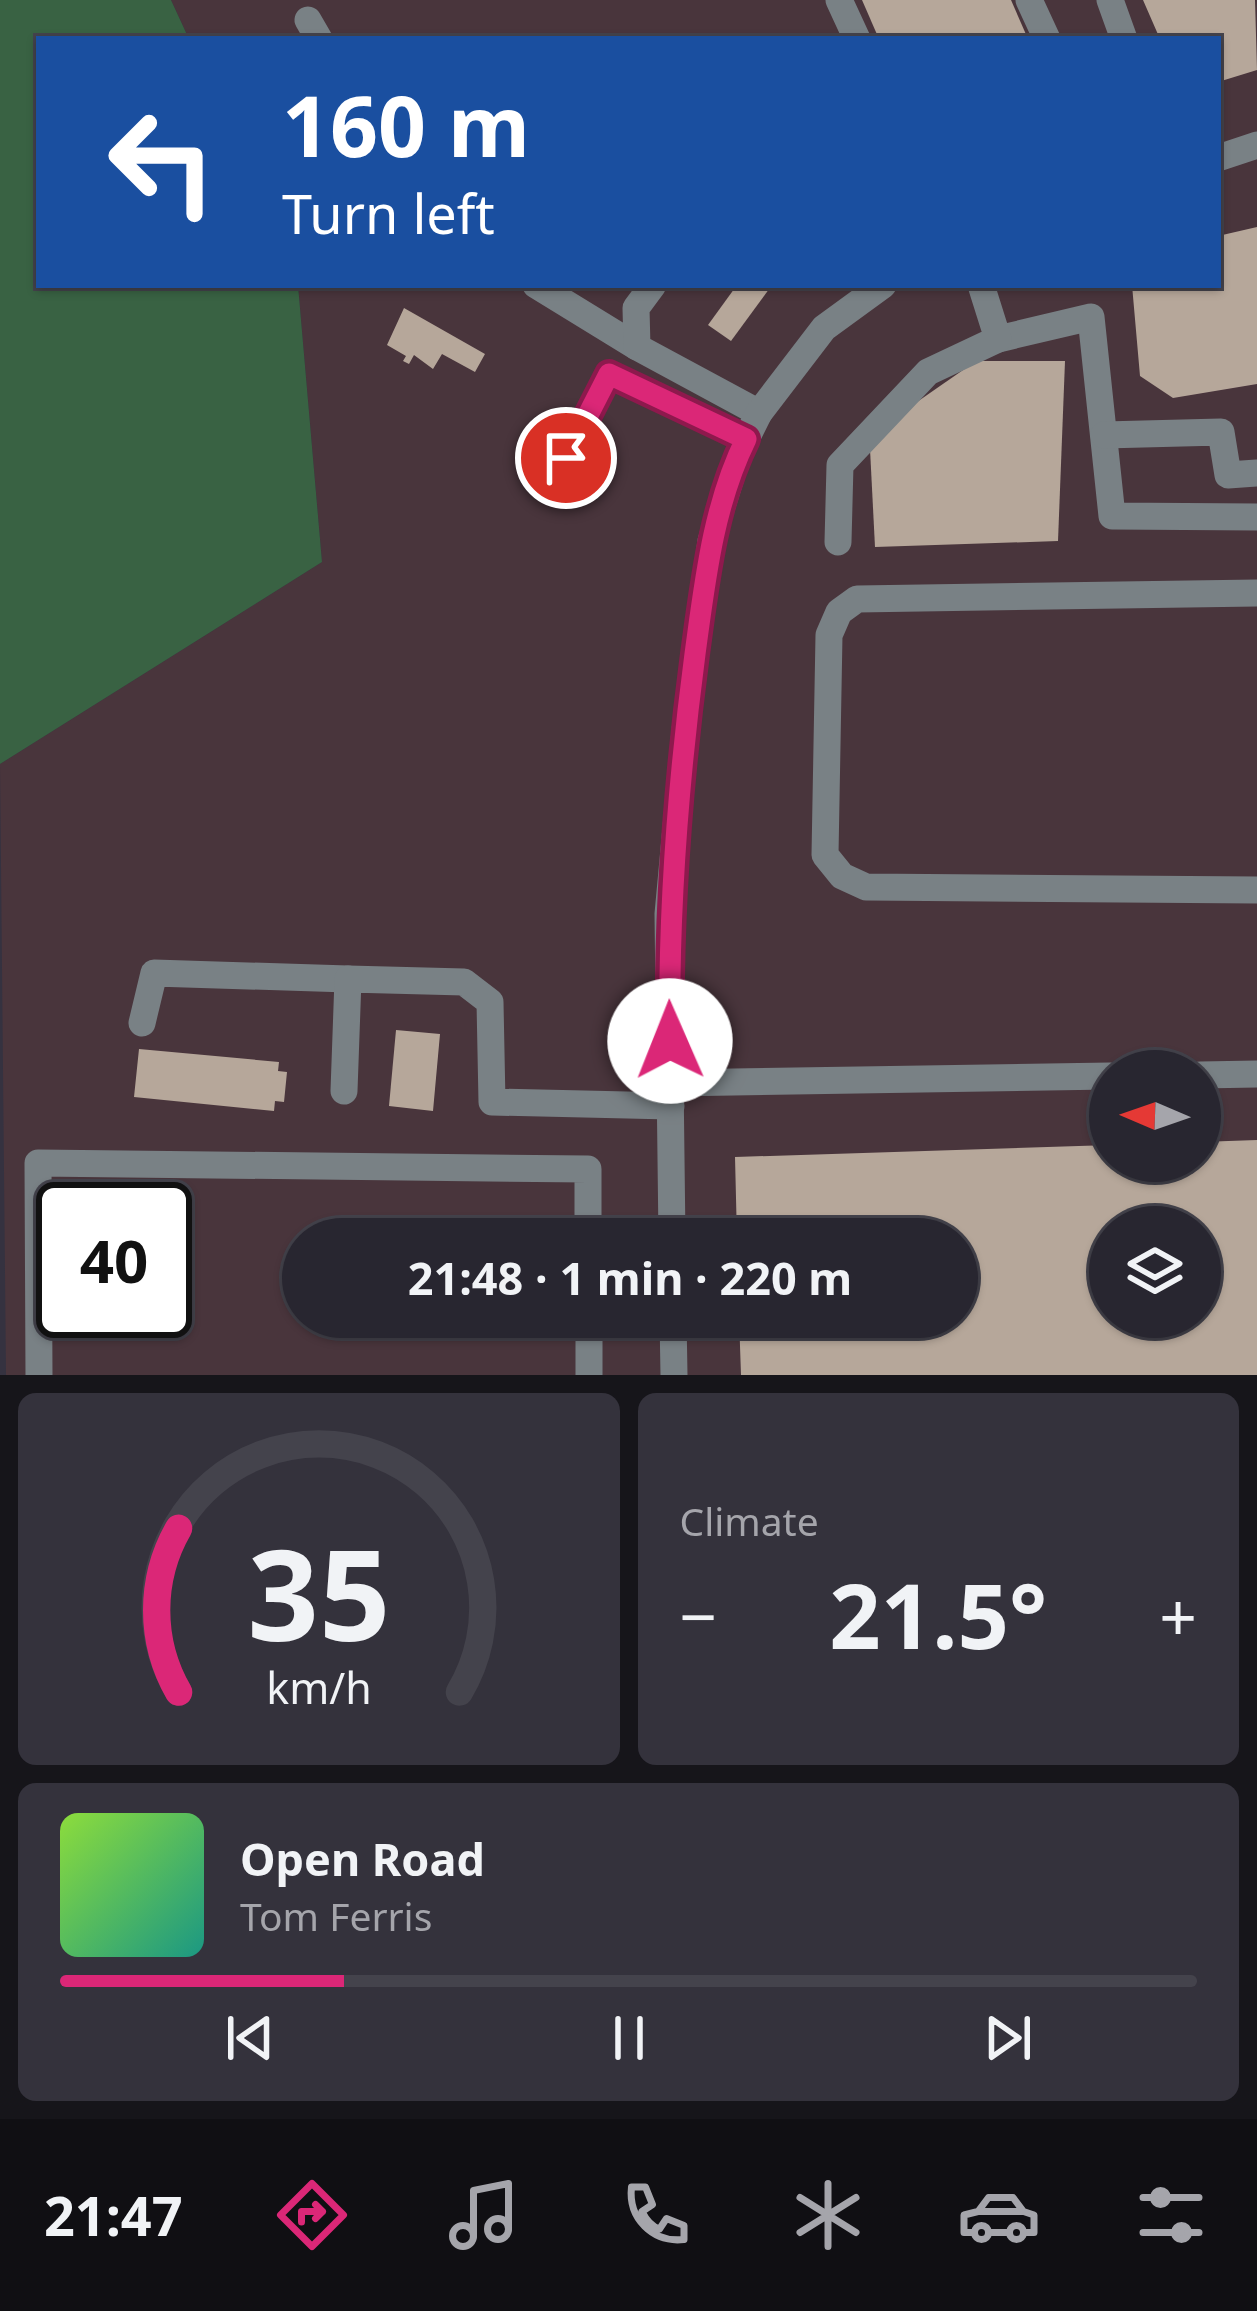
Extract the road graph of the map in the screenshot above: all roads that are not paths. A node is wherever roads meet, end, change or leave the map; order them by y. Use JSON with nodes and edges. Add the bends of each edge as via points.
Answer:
{"nodes":[{"id":1,"x":839,"y":0,"type":"edge"},
{"id":2,"x":1029,"y":0,"type":"edge"},
{"id":3,"x":1109,"y":0,"type":"edge"},
{"id":4,"x":856,"y":36,"type":"edge"},
{"id":5,"x":1046,"y":36,"type":"edge"},
{"id":6,"x":1123,"y":36,"type":"edge"},
{"id":7,"x":1257,"y":145,"type":"edge"},
{"id":8,"x":1221,"y":157,"type":"edge"},
{"id":9,"x":541,"y":288,"type":"edge"},
{"id":10,"x":651,"y":288,"type":"edge"},
{"id":11,"x":879,"y":288,"type":"edge"},
{"id":12,"x":982,"y":288,"type":"edge"},
{"id":13,"x":998,"y":339,"type":"junction"},
{"id":14,"x":637,"y":347,"type":"junction"},
{"id":15,"x":759,"y":413,"type":"junction"},
{"id":16,"x":1104,"y":435,"type":"junction"},
{"id":17,"x":746,"y":439,"type":"junction"},
{"id":18,"x":566,"y":458,"type":"dead end"},
{"id":19,"x":1257,"y":473,"type":"edge"},
{"id":20,"x":1257,"y":517,"type":"edge"},
{"id":21,"x":838,"y":542,"type":"dead end"},
{"id":22,"x":1257,"y":593,"type":"edge"},
{"id":23,"x":1257,"y":890,"type":"edge"},
{"id":24,"x":348,"y":980,"type":"junction"},
{"id":25,"x":142,"y":1023,"type":"dead end"},
{"id":26,"x":1257,"y":1074,"type":"edge"},
{"id":27,"x":1221,"y":1075,"type":"edge"},
{"id":28,"x":1089,"y":1077,"type":"edge"},
{"id":29,"x":344,"y":1091,"type":"dead end"},
{"id":30,"x":671,"y":1094,"type":"junction"},
{"id":31,"x":588,"y":1218,"type":"edge"},
{"id":32,"x":672,"y":1218,"type":"edge"},
{"id":33,"x":589,"y":1338,"type":"edge"},
{"id":34,"x":673,"y":1338,"type":"edge"},
{"id":35,"x":39,"y":1375,"type":"edge"},
{"id":36,"x":589,"y":1375,"type":"edge"},
{"id":37,"x":674,"y":1375,"type":"edge"}],
"edges":[{"from":1,"to":4,"type":"street"},
{"from":2,"to":5,"type":"street"},
{"from":3,"to":6,"type":"street"},
{"from":7,"to":8,"type":"street"},
{"from":9,"to":14,"type":"street"},
{"from":10,"to":14,"type":"street","via":[[636,308]]},
{"from":11,"to":15,"type":"street","via":[[824,328]]},
{"from":12,"to":13,"type":"street"},
{"from":13,"to":16,"type":"street","via":[[1091,316]]},
{"from":13,"to":21,"type":"street","via":[[928,372],[840,465]]},
{"from":14,"to":15,"type":"street"},
{"from":15,"to":17,"type":"street"},
{"from":16,"to":19,"type":"street","via":[[1221,433],[1228,475]]},
{"from":16,"to":20,"type":"street","via":[[1112,516]]},
{"from":17,"to":18,"type":"street","via":[[609,374]]},
{"from":17,"to":30,"type":"street","via":[[711,541],[685,730],[668,914]]},
{"from":22,"to":23,"type":"street","via":[[857,599],[839,612],[829,635],[824,820],[825,855],[842,876],[866,887]]},
{"from":24,"to":25,"type":"street","via":[[154,973]]},
{"from":24,"to":29,"type":"street"},
{"from":24,"to":30,"type":"street","via":[[464,982],[490,1003],[492,1102]]},
{"from":26,"to":27,"type":"street"},
{"from":28,"to":30,"type":"street"},
{"from":30,"to":32,"type":"street"},
{"from":31,"to":35,"type":"street","via":[[588,1169],[38,1163]]},
{"from":33,"to":36,"type":"street"},
{"from":34,"to":37,"type":"street"}]}
